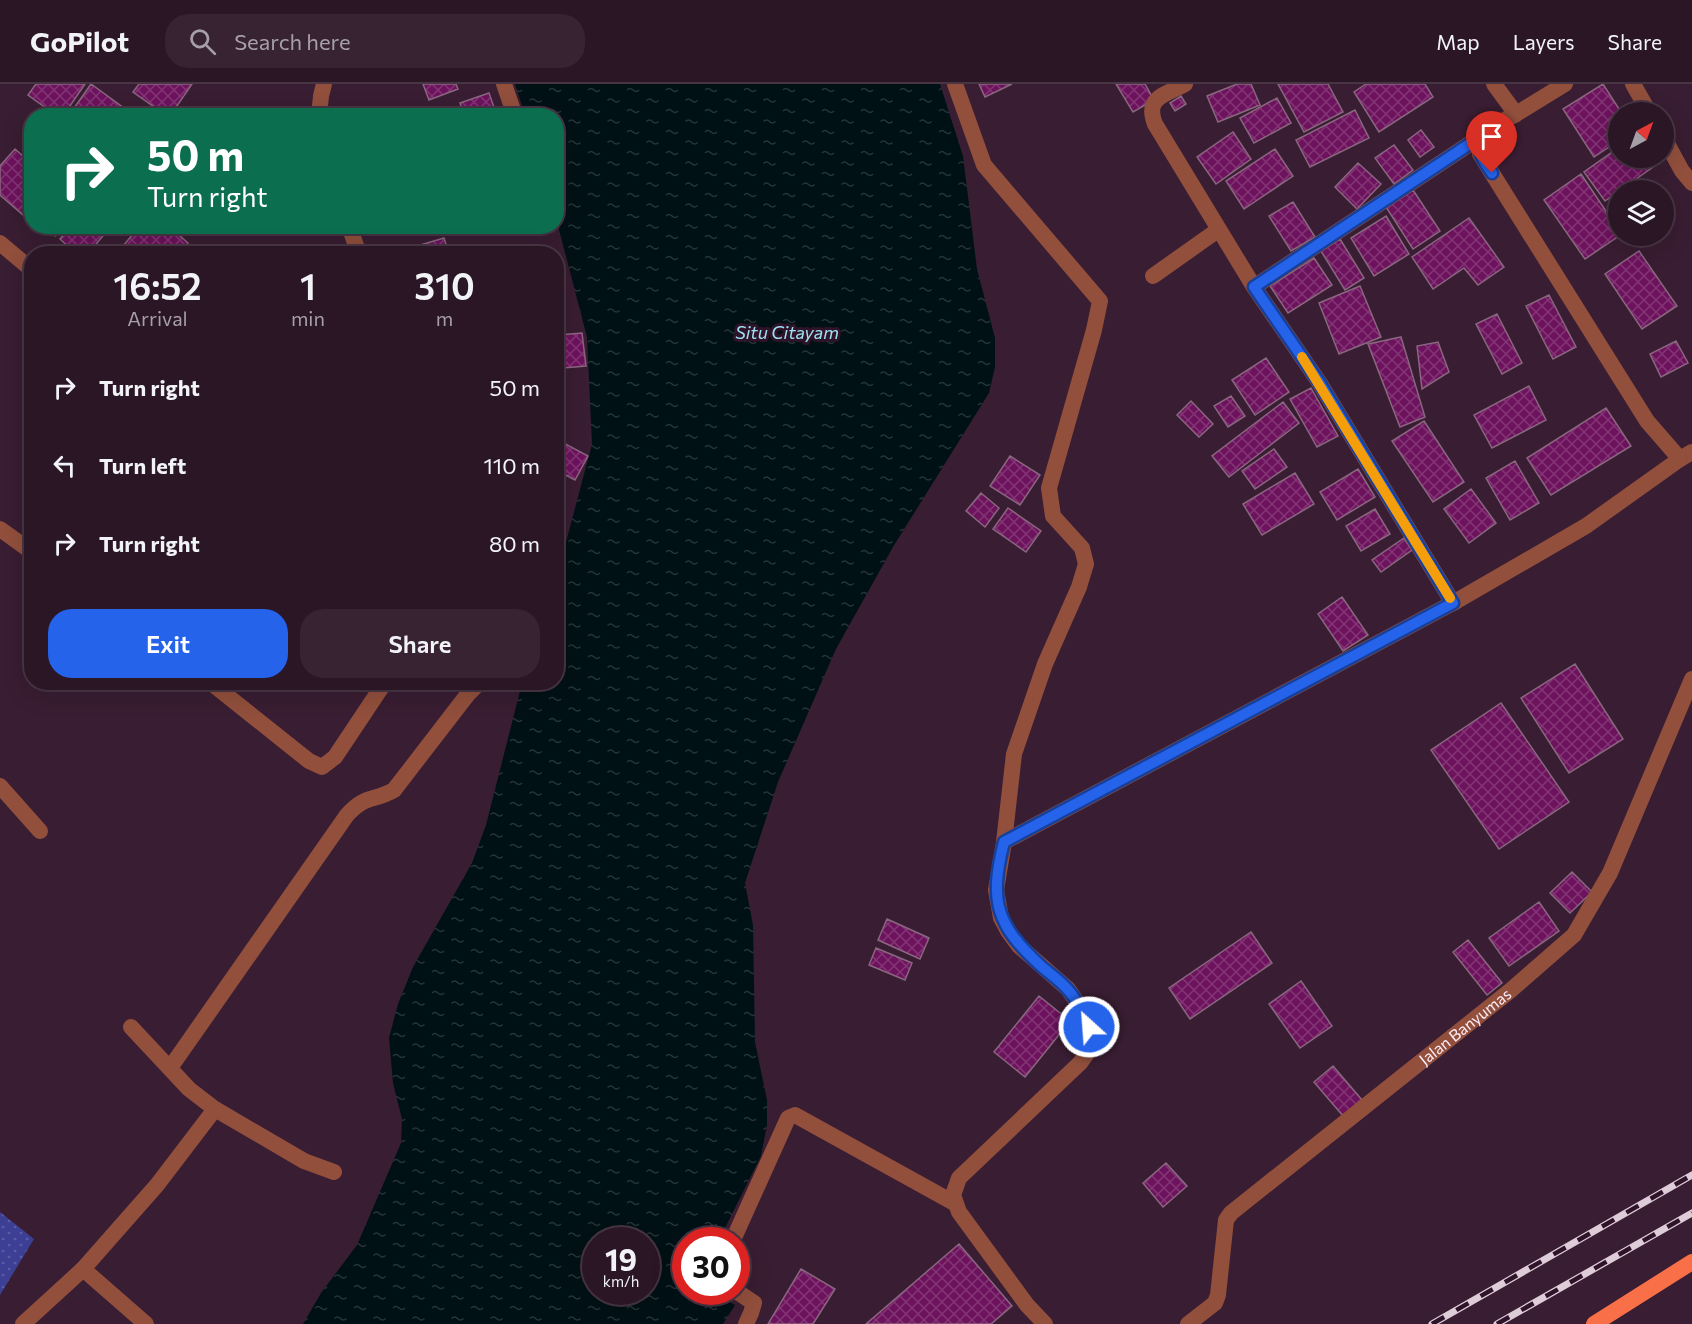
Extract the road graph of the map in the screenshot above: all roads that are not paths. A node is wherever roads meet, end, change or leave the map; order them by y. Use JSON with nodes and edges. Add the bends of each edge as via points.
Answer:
{"nodes":[{"id":1,"x":324,"y":84,"type":"edge"},
{"id":2,"x":504,"y":84,"type":"edge"},
{"id":3,"x":955,"y":84,"type":"edge"},
{"id":4,"x":1185,"y":84,"type":"edge"},
{"id":5,"x":1494,"y":84,"type":"edge"},
{"id":6,"x":1565,"y":84,"type":"edge"},
{"id":7,"x":1633,"y":84,"type":"edge"},
{"id":8,"x":1643,"y":102,"type":"edge"},
{"id":9,"x":320,"y":108,"type":"edge"},
{"id":10,"x":512,"y":108,"type":"edge"},
{"id":11,"x":1516,"y":114,"type":"junction"},
{"id":12,"x":1480,"y":137,"type":"junction"},
{"id":13,"x":1674,"y":156,"type":"edge"},
{"id":14,"x":1692,"y":183,"type":"edge"},
{"id":15,"x":1218,"y":230,"type":"junction"},
{"id":16,"x":0,"y":243,"type":"edge"},
{"id":17,"x":24,"y":263,"type":"edge"},
{"id":18,"x":1153,"y":276,"type":"dead end"},
{"id":19,"x":1254,"y":287,"type":"junction"},
{"id":20,"x":1686,"y":455,"type":"edge"},
{"id":21,"x":0,"y":529,"type":"edge"},
{"id":22,"x":24,"y":546,"type":"edge"},
{"id":23,"x":1453,"y":603,"type":"junction"},
{"id":24,"x":1692,"y":679,"type":"edge"},
{"id":25,"x":220,"y":690,"type":"edge"},
{"id":26,"x":380,"y":690,"type":"edge"},
{"id":27,"x":472,"y":690,"type":"edge"},
{"id":28,"x":0,"y":786,"type":"edge"},
{"id":29,"x":40,"y":831,"type":"dead end"},
{"id":30,"x":1004,"y":842,"type":"junction"},
{"id":31,"x":131,"y":1027,"type":"dead end"},
{"id":32,"x":170,"y":1068,"type":"junction"},
{"id":33,"x":215,"y":1109,"type":"junction"},
{"id":34,"x":334,"y":1172,"type":"dead end"},
{"id":35,"x":956,"y":1204,"type":"junction"},
{"id":36,"x":739,"y":1227,"type":"edge"},
{"id":37,"x":1692,"y":1262,"type":"edge"},
{"id":38,"x":83,"y":1269,"type":"junction"},
{"id":39,"x":750,"y":1300,"type":"edge"},
{"id":40,"x":23,"y":1324,"type":"edge"},
{"id":41,"x":146,"y":1324,"type":"edge"},
{"id":42,"x":746,"y":1324,"type":"edge"},
{"id":43,"x":1045,"y":1324,"type":"edge"},
{"id":44,"x":1188,"y":1324,"type":"edge"},
{"id":45,"x":1594,"y":1324,"type":"edge"}],
"edges":[{"from":1,"to":9,"type":"street"},
{"from":2,"to":10,"type":"street"},
{"from":3,"to":30,"type":"street","via":[[984,165],[1100,301],[1048,488],[1053,516],[1082,548],[1086,564],[1014,754]]},
{"from":4,"to":15,"type":"street","via":[[1156,99],[1152,118]]},
{"from":5,"to":11,"type":"street"},
{"from":6,"to":11,"type":"street"},
{"from":7,"to":8,"type":"street"},
{"from":11,"to":12,"type":"street"},
{"from":12,"to":19,"type":"street"},
{"from":12,"to":20,"type":"street","via":[[1480,154],[1647,421]]},
{"from":13,"to":14,"type":"street"},
{"from":15,"to":18,"type":"street"},
{"from":15,"to":19,"type":"street"},
{"from":16,"to":17,"type":"street"},
{"from":19,"to":23,"type":"street","via":[[1319,382]]},
{"from":20,"to":23,"type":"street","via":[[1586,526]]},
{"from":21,"to":22,"type":"street"},
{"from":23,"to":30,"type":"street"},
{"from":24,"to":44,"type":"street","name":"Jalan Banyumas","via":[[1610,873],[1574,935],[1232,1213],[1227,1220],[1215,1303]]},
{"from":25,"to":26,"type":"street","via":[[309,761],[322,767],[335,757]]},
{"from":27,"to":32,"type":"street","via":[[394,790],[359,802],[347,815]]},
{"from":28,"to":29,"type":"street"},
{"from":30,"to":35,"type":"street","via":[[996,891],[1001,918],[1019,946],[1068,989],[1086,1020],[1092,1042],[1080,1063],[959,1178],[953,1195]]},
{"from":31,"to":32,"type":"street"},
{"from":32,"to":33,"type":"street"},
{"from":33,"to":34,"type":"street","via":[[304,1161]]},
{"from":33,"to":38,"type":"street","via":[[157,1185]]},
{"from":35,"to":36,"type":"street","via":[[795,1115],[788,1118]]},
{"from":35,"to":43,"type":"street","via":[[1027,1305]]},
{"from":37,"to":45,"type":"main road"},
{"from":38,"to":40,"type":"street"},
{"from":38,"to":41,"type":"street"},
{"from":39,"to":42,"type":"street","via":[[754,1303]]}]}
